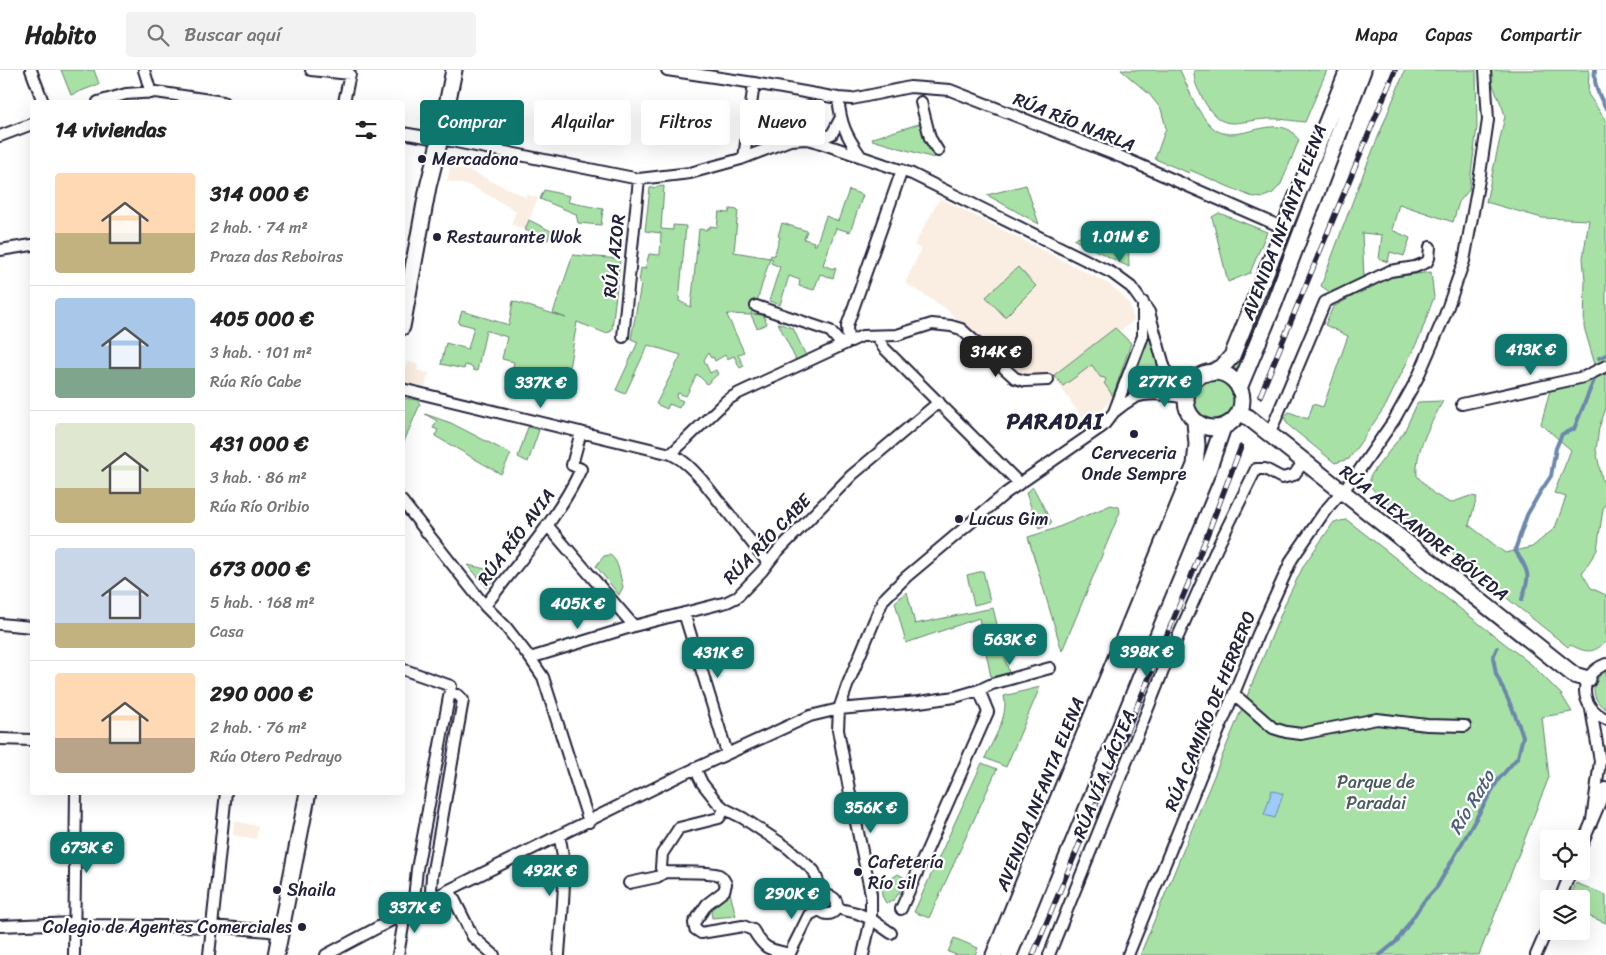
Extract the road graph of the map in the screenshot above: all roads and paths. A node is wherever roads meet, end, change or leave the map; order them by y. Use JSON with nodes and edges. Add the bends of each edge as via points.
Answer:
{"nodes":[{"id":1,"x":31,"y":70,"type":"edge"},
{"id":2,"x":144,"y":70,"type":"edge"},
{"id":3,"x":311,"y":70,"type":"edge"},
{"id":4,"x":454,"y":70,"type":"edge"},
{"id":5,"x":666,"y":70,"type":"edge"},
{"id":6,"x":1348,"y":70,"type":"edge"},
{"id":7,"x":1364,"y":70,"type":"edge"},
{"id":8,"x":1485,"y":70,"type":"edge"},
{"id":9,"x":754,"y":83,"type":"junction"},
{"id":10,"x":151,"y":93,"type":"junction"},
{"id":11,"x":838,"y":98,"type":"junction"},
{"id":12,"x":42,"y":100,"type":"edge"},
{"id":13,"x":105,"y":100,"type":"edge"},
{"id":14,"x":210,"y":100,"type":"edge"},
{"id":15,"x":344,"y":100,"type":"edge"},
{"id":16,"x":448,"y":100,"type":"edge"},
{"id":17,"x":921,"y":102,"type":"dead end"},
{"id":18,"x":840,"y":119,"type":"junction"},
{"id":19,"x":30,"y":125,"type":"edge"},
{"id":20,"x":405,"y":133,"type":"edge"},
{"id":21,"x":420,"y":135,"type":"edge"},
{"id":22,"x":0,"y":136,"type":"edge"},
{"id":23,"x":825,"y":137,"type":"edge"},
{"id":24,"x":825,"y":144,"type":"edge"},
{"id":25,"x":438,"y":145,"type":"edge"},
{"id":26,"x":470,"y":145,"type":"edge"},
{"id":27,"x":777,"y":145,"type":"edge"},
{"id":28,"x":938,"y":151,"type":"dead end"},
{"id":29,"x":860,"y":155,"type":"junction"},
{"id":30,"x":744,"y":158,"type":"junction"},
{"id":31,"x":902,"y":170,"type":"junction"},
{"id":32,"x":639,"y":179,"type":"junction"},
{"id":33,"x":1284,"y":228,"type":"junction"},
{"id":34,"x":30,"y":245,"type":"edge"},
{"id":35,"x":1430,"y":247,"type":"dead end"},
{"id":36,"x":0,"y":250,"type":"edge"},
{"id":37,"x":1143,"y":302,"type":"junction"},
{"id":38,"x":756,"y":306,"type":"dead end"},
{"id":39,"x":405,"y":309,"type":"edge"},
{"id":40,"x":877,"y":336,"type":"junction"},
{"id":41,"x":622,"y":337,"type":"dead end"},
{"id":42,"x":847,"y":342,"type":"junction"},
{"id":43,"x":1606,"y":366,"type":"edge"},
{"id":44,"x":1211,"y":372,"type":"junction"},
{"id":45,"x":1048,"y":380,"type":"dead end"},
{"id":46,"x":1239,"y":388,"type":"junction"},
{"id":47,"x":405,"y":390,"type":"edge"},
{"id":48,"x":1189,"y":391,"type":"junction"},
{"id":49,"x":938,"y":402,"type":"junction"},
{"id":50,"x":1462,"y":404,"type":"dead end"},
{"id":51,"x":1114,"y":412,"type":"junction"},
{"id":52,"x":1239,"y":413,"type":"junction"},
{"id":53,"x":1195,"y":422,"type":"junction"},
{"id":54,"x":1223,"y":427,"type":"junction"},
{"id":55,"x":581,"y":432,"type":"junction"},
{"id":56,"x":1270,"y":435,"type":"junction"},
{"id":57,"x":671,"y":454,"type":"junction"},
{"id":58,"x":1304,"y":461,"type":"junction"},
{"id":59,"x":1019,"y":483,"type":"junction"},
{"id":60,"x":1342,"y":492,"type":"junction"},
{"id":61,"x":405,"y":505,"type":"edge"},
{"id":62,"x":547,"y":525,"type":"junction"},
{"id":63,"x":768,"y":563,"type":"junction"},
{"id":64,"x":486,"y":606,"type":"junction"},
{"id":65,"x":684,"y":613,"type":"junction"},
{"id":66,"x":0,"y":624,"type":"edge"},
{"id":67,"x":634,"y":626,"type":"junction"},
{"id":68,"x":30,"y":627,"type":"edge"},
{"id":69,"x":530,"y":658,"type":"junction"},
{"id":70,"x":1606,"y":664,"type":"edge"},
{"id":71,"x":1050,"y":668,"type":"dead end"},
{"id":72,"x":405,"y":670,"type":"edge"},
{"id":73,"x":1588,"y":679,"type":"junction"},
{"id":74,"x":979,"y":690,"type":"junction"},
{"id":75,"x":450,"y":693,"type":"junction"},
{"id":76,"x":1234,"y":694,"type":"junction"},
{"id":77,"x":839,"y":709,"type":"junction"},
{"id":78,"x":1591,"y":709,"type":"junction"},
{"id":79,"x":1606,"y":719,"type":"edge"},
{"id":80,"x":1466,"y":726,"type":"dead end"},
{"id":81,"x":0,"y":739,"type":"edge"},
{"id":82,"x":30,"y":740,"type":"edge"},
{"id":83,"x":727,"y":753,"type":"junction"},
{"id":84,"x":694,"y":768,"type":"junction"},
{"id":85,"x":1606,"y":788,"type":"edge"},
{"id":86,"x":76,"y":795,"type":"edge"},
{"id":87,"x":226,"y":795,"type":"edge"},
{"id":88,"x":307,"y":795,"type":"edge"},
{"id":89,"x":725,"y":809,"type":"junction"},
{"id":90,"x":1592,"y":820,"type":"junction"},
{"id":91,"x":589,"y":822,"type":"junction"},
{"id":92,"x":1588,"y":830,"type":"edge"},
{"id":93,"x":559,"y":836,"type":"junction"},
{"id":94,"x":665,"y":872,"type":"junction"},
{"id":95,"x":629,"y":883,"type":"dead end"},
{"id":96,"x":450,"y":890,"type":"junction"},
{"id":97,"x":435,"y":897,"type":"junction"},
{"id":98,"x":824,"y":897,"type":"junction"},
{"id":99,"x":416,"y":907,"type":"junction"},
{"id":100,"x":836,"y":908,"type":"junction"},
{"id":101,"x":820,"y":909,"type":"junction"},
{"id":102,"x":900,"y":909,"type":"dead end"},
{"id":103,"x":398,"y":916,"type":"junction"},
{"id":104,"x":871,"y":919,"type":"junction"},
{"id":105,"x":74,"y":923,"type":"junction"},
{"id":106,"x":0,"y":926,"type":"edge"},
{"id":107,"x":212,"y":927,"type":"junction"},
{"id":108,"x":891,"y":933,"type":"dead end"},
{"id":109,"x":280,"y":934,"type":"junction"},
{"id":110,"x":1542,"y":940,"type":"edge"},
{"id":111,"x":789,"y":954,"type":"edge"},
{"id":112,"x":74,"y":955,"type":"edge"},
{"id":113,"x":209,"y":955,"type":"edge"},
{"id":114,"x":276,"y":955,"type":"edge"},
{"id":115,"x":326,"y":955,"type":"edge"},
{"id":116,"x":398,"y":955,"type":"edge"},
{"id":117,"x":494,"y":955,"type":"edge"},
{"id":118,"x":559,"y":955,"type":"edge"},
{"id":119,"x":863,"y":955,"type":"edge"},
{"id":120,"x":994,"y":955,"type":"edge"},
{"id":121,"x":1009,"y":955,"type":"edge"},
{"id":122,"x":1049,"y":955,"type":"edge"},
{"id":123,"x":1128,"y":955,"type":"edge"},
{"id":124,"x":1536,"y":955,"type":"edge"}],
"edges":[{"from":1,"to":12,"type":"street"},
{"from":2,"to":10,"type":"street"},
{"from":3,"to":15,"type":"street","via":[[350,74]]},
{"from":4,"to":16,"type":"street"},
{"from":5,"to":9,"type":"street","name":"RÚA RÍO NARLA"},
{"from":6,"to":33,"type":"street","name":"AVENIDA INFANTA ELENA"},
{"from":7,"to":46,"type":"street","name":"AVENIDA INFANTA ELENA"},
{"from":8,"to":60,"type":"street","name":"RÚA CAMIÑO DE HERRERO","via":[[1488,120],[1464,261],[1417,379],[1394,420]]},
{"from":9,"to":11,"type":"street","name":"RÚA RÍO NARLA"},
{"from":9,"to":30,"type":"street"},
{"from":10,"to":13,"type":"street","via":[[126,94]]},
{"from":10,"to":14,"type":"street"},
{"from":11,"to":18,"type":"street"},
{"from":11,"to":33,"type":"street","name":"RÚA RÍO NARLA","via":[[910,87],[950,90],[1126,159]]},
{"from":17,"to":28,"type":"street","via":[[930,138]]},
{"from":18,"to":23,"type":"street","via":[[832,134]]},
{"from":18,"to":29,"type":"street","via":[[848,139]]},
{"from":19,"to":22,"type":"street"},
{"from":20,"to":21,"type":"street"},
{"from":24,"to":29,"type":"street"},
{"from":25,"to":39,"type":"street"},
{"from":26,"to":32,"type":"street"},
{"from":27,"to":30,"type":"street"},
{"from":29,"to":31,"type":"street"},
{"from":30,"to":32,"type":"street","via":[[690,173]]},
{"from":31,"to":37,"type":"street","via":[[1112,273],[1131,287]]},
{"from":31,"to":42,"type":"street","via":[[847,326]]},
{"from":32,"to":41,"type":"street","name":"RÚA AZOR"},
{"from":33,"to":44,"type":"street","name":"AVENIDA INFANTA ELENA","via":[[1232,356]]},
{"from":34,"to":36,"type":"street"},
{"from":35,"to":56,"type":"street","via":[[1427,262],[1390,271],[1325,302]]},
{"from":37,"to":48,"type":"street","via":[[1168,376]]},
{"from":37,"to":51,"type":"street","via":[[1143,336]]},
{"from":38,"to":42,"type":"street","via":[[830,331]]},
{"from":40,"to":42,"type":"street","via":[[862,336]]},
{"from":40,"to":45,"type":"street","via":[[897,336],[932,324],[951,326],[970,336],[1015,378]]},
{"from":40,"to":49,"type":"street"},
{"from":42,"to":57,"type":"street","via":[[727,400]]},
{"from":43,"to":50,"type":"street","via":[[1584,377]]},
{"from":44,"to":46,"type":"street","via":[[1227,376]]},
{"from":44,"to":48,"type":"street","via":[[1194,380]]},
{"from":46,"to":52,"type":"street","via":[[1242,405]]},
{"from":47,"to":55,"type":"street"},
{"from":48,"to":51,"type":"street","via":[[1177,396],[1135,397]]},
{"from":48,"to":53,"type":"street","via":[[1187,407]]},
{"from":49,"to":59,"type":"street"},
{"from":49,"to":63,"type":"street","name":"RÚA RÍO CABE","via":[[852,475]]},
{"from":51,"to":59,"type":"street","via":[[1095,433]]},
{"from":52,"to":54,"type":"street"},
{"from":52,"to":56,"type":"street","name":"RÚA ALEXANDRE BÓVEDA"},
{"from":53,"to":54,"type":"street","via":[[1211,428]]},
{"from":53,"to":120,"type":"street","name":"AVENIDA INFANTA ELENA","via":[[1195,465]]},
{"from":54,"to":121,"type":"street","name":"AVENIDA INFANTA ELENA"},
{"from":55,"to":57,"type":"street"},
{"from":55,"to":62,"type":"street","name":"RÚA RÍO AVIA","via":[[572,465],[581,469],[573,487]]},
{"from":56,"to":58,"type":"street","name":"RÚA ALEXANDRE BÓVEDA"},
{"from":57,"to":63,"type":"street","via":[[702,480]]},
{"from":58,"to":60,"type":"street","name":"RÚA ALEXANDRE BÓVEDA"},
{"from":58,"to":122,"type":"street","name":"RÚA VÍA LÁCTEA","via":[[1294,475],[1282,478],[1265,469],[1256,469],[1165,666]]},
{"from":59,"to":77,"type":"street","via":[[948,540],[883,600]]},
{"from":60,"to":73,"type":"street","name":"RÚA ALEXANDRE BÓVEDA","via":[[1574,675]]},
{"from":60,"to":76,"type":"street","name":"RÚA CAMIÑO DE HERRERO","via":[[1292,560]]},
{"from":61,"to":64,"type":"street"},
{"from":62,"to":64,"type":"street","name":"RÚA RÍO AVIA"},
{"from":62,"to":67,"type":"street"},
{"from":63,"to":65,"type":"street","name":"RÚA RÍO CABE","via":[[737,597]]},
{"from":64,"to":69,"type":"street"},
{"from":65,"to":67,"type":"street","name":"RÚA RÍO CABE"},
{"from":65,"to":83,"type":"street"},
{"from":66,"to":68,"type":"street"},
{"from":67,"to":69,"type":"street","name":"RÚA RÍO CABE"},
{"from":69,"to":91,"type":"street","via":[[542,677]]},
{"from":70,"to":73,"type":"street"},
{"from":71,"to":74,"type":"street"},
{"from":72,"to":75,"type":"street","via":[[451,686]]},
{"from":73,"to":78,"type":"street","via":[[1585,692]]},
{"from":74,"to":77,"type":"street","via":[[919,702]]},
{"from":74,"to":102,"type":"street","via":[[988,712]]},
{"from":75,"to":97,"type":"street","via":[[463,700],[432,876],[431,890]]},
{"from":75,"to":99,"type":"street","via":[[417,870]]},
{"from":76,"to":80,"type":"street","via":[[1273,728],[1286,732],[1301,734],[1377,719]]},
{"from":76,"to":123,"type":"street","name":"RÚA CAMIÑO DE HERRERO"},
{"from":77,"to":83,"type":"street","via":[[810,716]]},
{"from":77,"to":104,"type":"street","via":[[838,730],[869,880]]},
{"from":78,"to":79,"type":"street"},
{"from":78,"to":90,"type":"street","via":[[1600,761]]},
{"from":81,"to":82,"type":"street"},
{"from":83,"to":84,"type":"street"},
{"from":84,"to":89,"type":"street","via":[[708,791]]},
{"from":84,"to":91,"type":"street"},
{"from":85,"to":90,"type":"street"},
{"from":86,"to":105,"type":"street"},
{"from":87,"to":107,"type":"street"},
{"from":88,"to":109,"type":"street"},
{"from":89,"to":94,"type":"street","via":[[719,818],[679,828],[662,854],[661,868]]},
{"from":89,"to":98,"type":"street","via":[[799,857],[814,871]]},
{"from":90,"to":92,"type":"street"},
{"from":91,"to":93,"type":"street"},
{"from":93,"to":96,"type":"street"},
{"from":93,"to":118,"type":"street","via":[[564,882]]},
{"from":94,"to":95,"type":"street"},
{"from":94,"to":111,"type":"street","via":[[710,874],[724,878],[724,891],[707,904],[694,923],[701,934],[743,926],[753,930],[767,949]]},
{"from":96,"to":97,"type":"street"},
{"from":96,"to":117,"type":"street","via":[[473,936]]},
{"from":97,"to":99,"type":"street"},
{"from":98,"to":100,"type":"street","via":[[832,898]]},
{"from":98,"to":101,"type":"street","via":[[820,901]]},
{"from":99,"to":103,"type":"street"},
{"from":100,"to":101,"type":"street","via":[[830,913]]},
{"from":100,"to":104,"type":"street"},
{"from":101,"to":111,"type":"street","via":[[809,915]]},
{"from":103,"to":115,"type":"street"},
{"from":103,"to":116,"type":"street","via":[[403,926]]},
{"from":104,"to":108,"type":"street"},
{"from":104,"to":119,"type":"street"},
{"from":105,"to":106,"type":"street"},
{"from":105,"to":107,"type":"street"},
{"from":105,"to":112,"type":"street"},
{"from":107,"to":109,"type":"street","via":[[269,930]]},
{"from":107,"to":113,"type":"street"},
{"from":109,"to":114,"type":"street"},
{"from":110,"to":124,"type":"street"}]}
